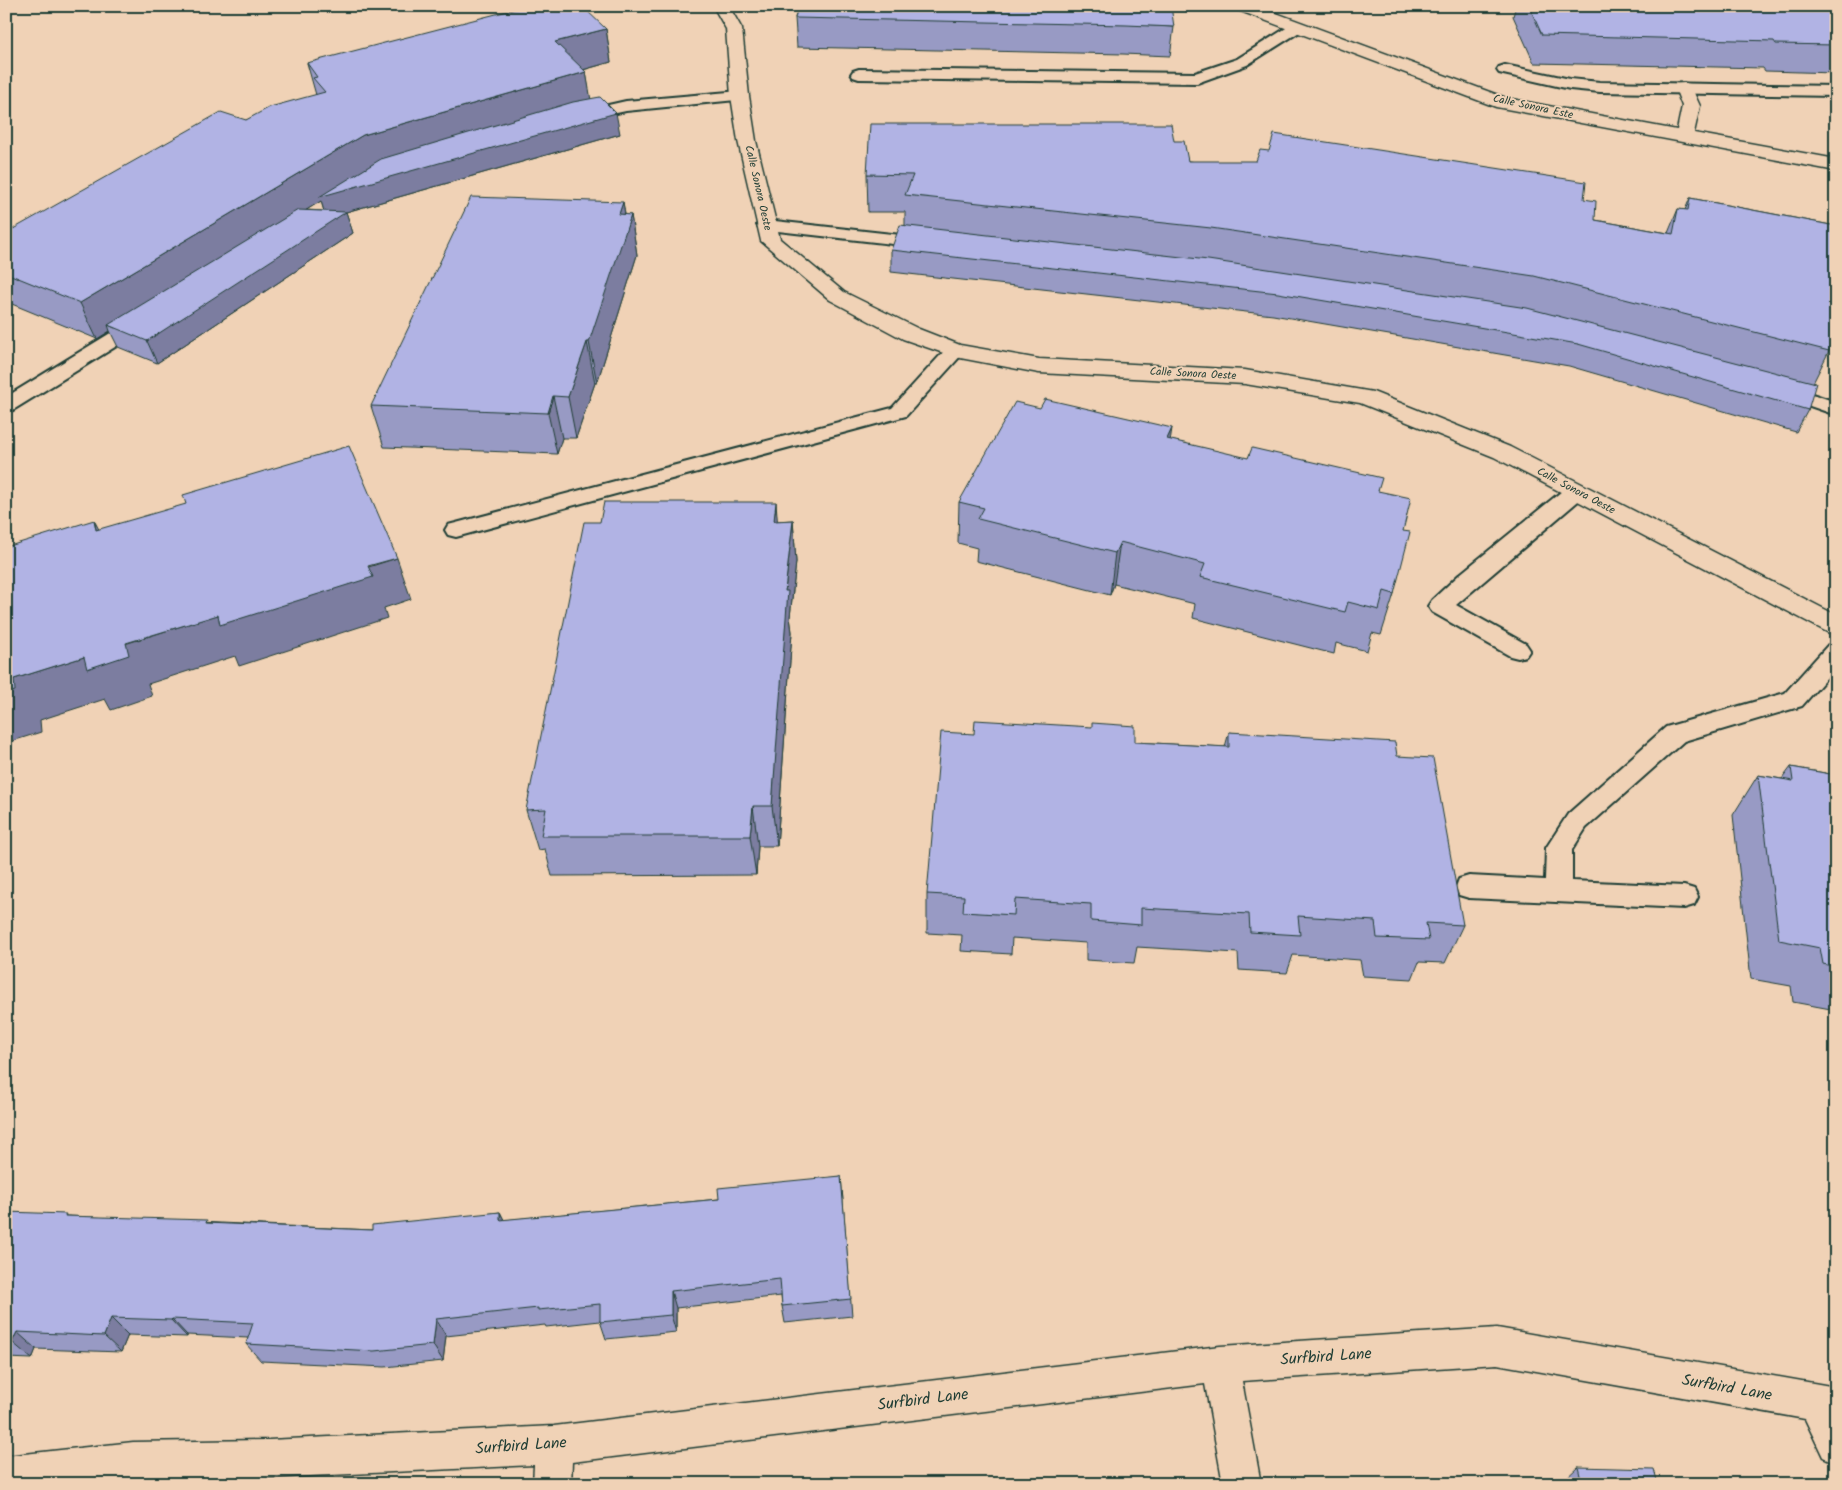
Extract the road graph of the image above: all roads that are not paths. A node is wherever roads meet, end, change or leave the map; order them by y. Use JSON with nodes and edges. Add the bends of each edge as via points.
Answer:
{"nodes":[{"id":1,"x":721,"y":6,"type":"edge"},
{"id":2,"x":1242,"y":6,"type":"edge"},
{"id":3,"x":1296,"y":28,"type":"junction"},
{"id":4,"x":1506,"y":70,"type":"dead end"},
{"id":5,"x":860,"y":74,"type":"dead end"},
{"id":6,"x":1684,"y":88,"type":"junction"},
{"id":7,"x":1836,"y":91,"type":"edge"},
{"id":8,"x":740,"y":96,"type":"junction"},
{"id":9,"x":564,"y":120,"type":"edge"},
{"id":10,"x":1684,"y":137,"type":"junction"},
{"id":11,"x":1836,"y":165,"type":"edge"},
{"id":12,"x":766,"y":225,"type":"junction"},
{"id":13,"x":948,"y":245,"type":"edge"},
{"id":14,"x":157,"y":312,"type":"edge"},
{"id":15,"x":955,"y":351,"type":"junction"},
{"id":16,"x":1761,"y":384,"type":"edge"},
{"id":17,"x":6,"y":406,"type":"edge"},
{"id":18,"x":1836,"y":409,"type":"edge"},
{"id":19,"x":1575,"y":492,"type":"junction"},
{"id":20,"x":456,"y":530,"type":"dead end"},
{"id":21,"x":1836,"y":626,"type":"edge"},
{"id":22,"x":1518,"y":650,"type":"dead end"},
{"id":23,"x":1836,"y":651,"type":"edge"},
{"id":24,"x":1469,"y":887,"type":"dead end"},
{"id":25,"x":1558,"y":891,"type":"junction"},
{"id":26,"x":1684,"y":897,"type":"dead end"},
{"id":27,"x":1220,"y":1364,"type":"junction"},
{"id":28,"x":1826,"y":1405,"type":"edge"},
{"id":29,"x":1836,"y":1444,"type":"edge"},
{"id":30,"x":554,"y":1445,"type":"junction"},
{"id":31,"x":6,"y":1475,"type":"edge"},
{"id":32,"x":552,"y":1484,"type":"edge"},
{"id":33,"x":1242,"y":1484,"type":"edge"}],
"edges":[{"from":1,"to":8,"type":"street","name":"Calle Sonora Oeste","via":[[734,29]]},
{"from":2,"to":3,"type":"street","name":"Calle Sonora Este"},
{"from":3,"to":5,"type":"lane","via":[[1242,62],[1197,78]]},
{"from":3,"to":10,"type":"street","name":"Calle Sonora Este","via":[[1502,103]]},
{"from":4,"to":6,"type":"lane","via":[[1570,84]]},
{"from":6,"to":7,"type":"lane"},
{"from":6,"to":10,"type":"street","via":[[1691,106]]},
{"from":8,"to":9,"type":"lane","via":[[626,106]]},
{"from":8,"to":12,"type":"street","name":"Calle Sonora Oeste"},
{"from":10,"to":11,"type":"street","name":"Calle Sonora Este"},
{"from":12,"to":13,"type":"lane"},
{"from":12,"to":15,"type":"street","name":"Calle Sonora Oeste","via":[[771,241],[837,296],[911,334]]},
{"from":14,"to":17,"type":"lane"},
{"from":15,"to":19,"type":"street","name":"Calle Sonora Oeste","via":[[1039,366],[1245,377],[1365,397],[1502,452]]},
{"from":15,"to":20,"type":"lane","via":[[899,412]]},
{"from":16,"to":18,"type":"lane","via":[[1800,394]]},
{"from":19,"to":21,"type":"street","name":"Calle Sonora Oeste"},
{"from":19,"to":22,"type":"lane","via":[[1440,606]]},
{"from":23,"to":25,"type":"lane","via":[[1794,700],[1675,734],[1577,821],[1559,848]]},
{"from":24,"to":25,"type":"lane"},
{"from":25,"to":26,"type":"lane"},
{"from":27,"to":28,"type":"street","name":"Surfbird Lane","via":[[1496,1346]]},
{"from":27,"to":30,"type":"street","name":"Surfbird Lane"},
{"from":27,"to":33,"type":"street"},
{"from":28,"to":29,"type":"street"},
{"from":30,"to":31,"type":"street","name":"Surfbird Lane","via":[[269,1459],[133,1461]]},
{"from":30,"to":32,"type":"street"}]}
